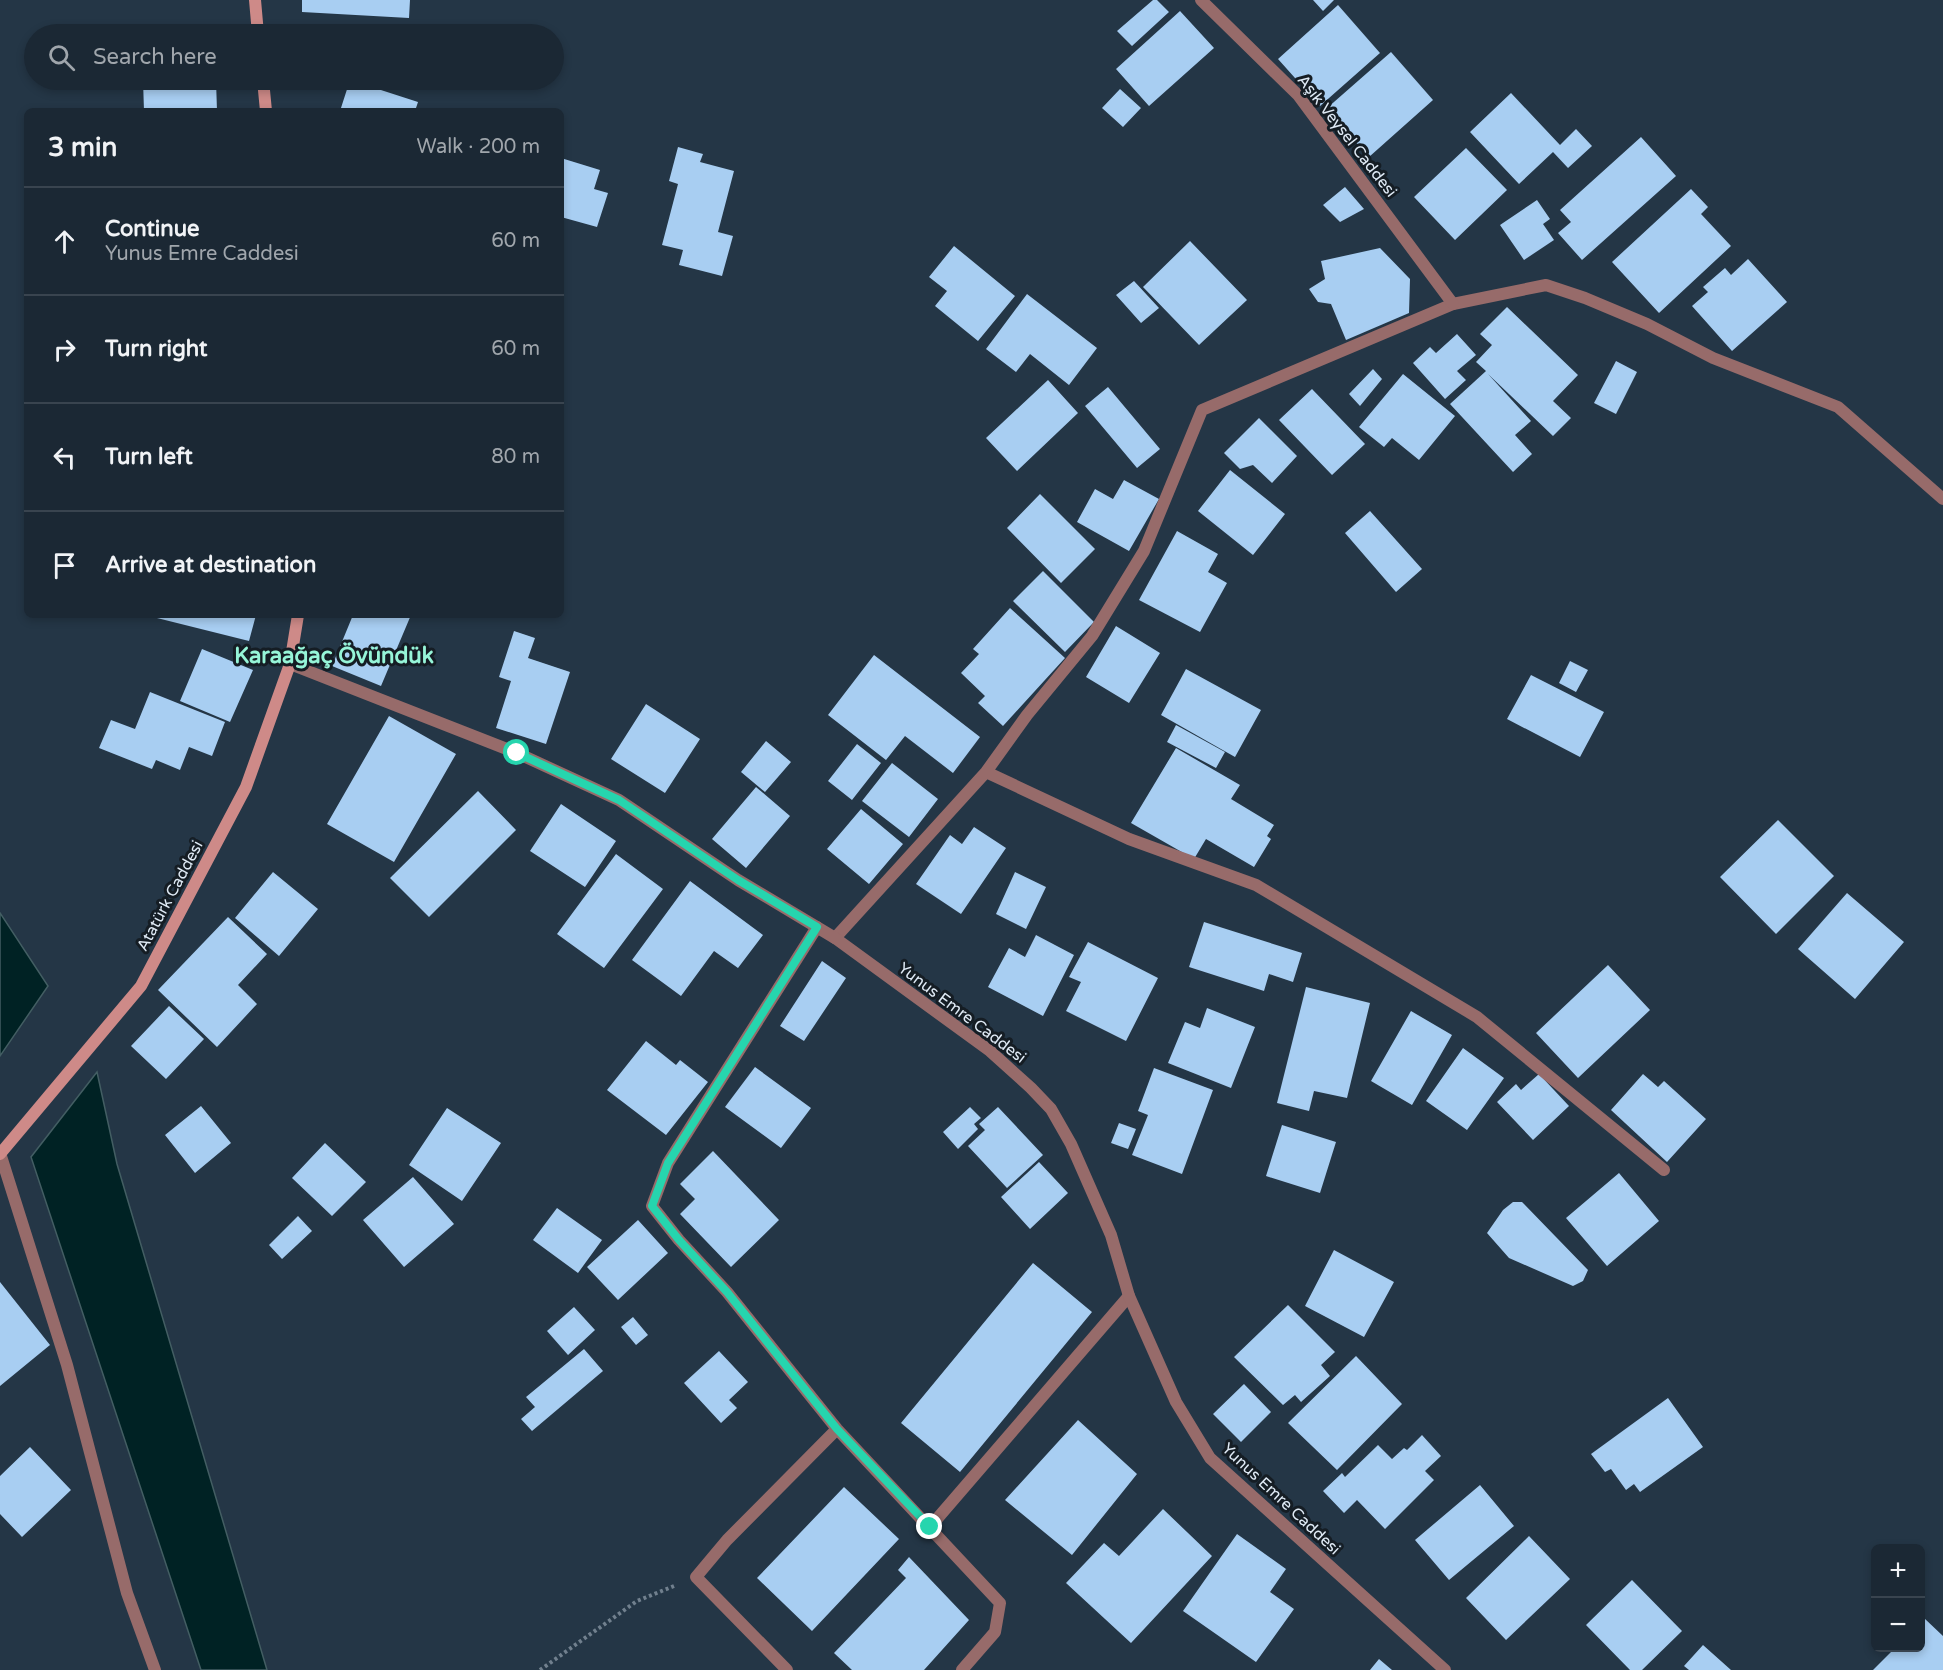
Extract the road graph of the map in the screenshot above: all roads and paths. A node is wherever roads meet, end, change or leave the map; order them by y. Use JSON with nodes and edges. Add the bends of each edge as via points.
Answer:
{"nodes":[{"id":1,"x":255,"y":0,"type":"edge"},
{"id":2,"x":1201,"y":0,"type":"edge"},
{"id":3,"x":257,"y":24,"type":"edge"},
{"id":4,"x":264,"y":90,"type":"edge"},
{"id":5,"x":266,"y":108,"type":"edge"},
{"id":6,"x":1453,"y":304,"type":"junction"},
{"id":7,"x":1943,"y":499,"type":"edge"},
{"id":8,"x":298,"y":618,"type":"edge"},
{"id":9,"x":290,"y":664,"type":"junction"},
{"id":10,"x":986,"y":772,"type":"junction"},
{"id":11,"x":817,"y":927,"type":"junction"},
{"id":12,"x":835,"y":938,"type":"junction"},
{"id":13,"x":0,"y":1154,"type":"edge"},
{"id":14,"x":1664,"y":1170,"type":"dead end"},
{"id":15,"x":1129,"y":1296,"type":"junction"},
{"id":16,"x":837,"y":1429,"type":"junction"},
{"id":17,"x":930,"y":1527,"type":"junction"},
{"id":18,"x":696,"y":1576,"type":"junction"},
{"id":19,"x":155,"y":1670,"type":"edge"},
{"id":20,"x":540,"y":1670,"type":"edge"},
{"id":21,"x":787,"y":1670,"type":"edge"},
{"id":22,"x":962,"y":1670,"type":"edge"},
{"id":23,"x":1445,"y":1670,"type":"edge"}],
"edges":[{"from":1,"to":3,"type":"main road"},
{"from":2,"to":6,"type":"street","name":"Aşık Veysel Caddesi","via":[[1298,95]]},
{"from":4,"to":5,"type":"main road"},
{"from":6,"to":7,"type":"street","via":[[1546,285],[1585,298],[1713,358],[1838,407]]},
{"from":6,"to":10,"type":"street","via":[[1202,410],[1143,551],[1092,636]]},
{"from":8,"to":9,"type":"main road","name":"Atatürk Caddesi"},
{"from":9,"to":11,"type":"street","name":"Yunus Emre Caddesi","via":[[517,753],[619,800],[738,880]]},
{"from":9,"to":13,"type":"main road","name":"Atatürk Caddesi","via":[[246,788],[141,986]]},
{"from":10,"to":12,"type":"street"},
{"from":10,"to":14,"type":"street","via":[[1129,839],[1256,885],[1477,1017]]},
{"from":11,"to":12,"type":"street","name":"Yunus Emre Caddesi"},
{"from":11,"to":16,"type":"street","via":[[668,1163],[652,1206]]},
{"from":12,"to":15,"type":"street","name":"Yunus Emre Caddesi","via":[[990,1051],[1051,1109],[1071,1144],[1111,1235]]},
{"from":13,"to":19,"type":"street","via":[[67,1365],[127,1593]]},
{"from":15,"to":17,"type":"street"},
{"from":15,"to":23,"type":"street","name":"Yunus Emre Caddesi","via":[[1176,1402],[1210,1458]]},
{"from":16,"to":17,"type":"street"},
{"from":16,"to":18,"type":"street"},
{"from":17,"to":22,"type":"street","via":[[1000,1602],[994,1632]]},
{"from":18,"to":20,"type":"path","via":[[637,1601]]},
{"from":18,"to":21,"type":"street"}]}
